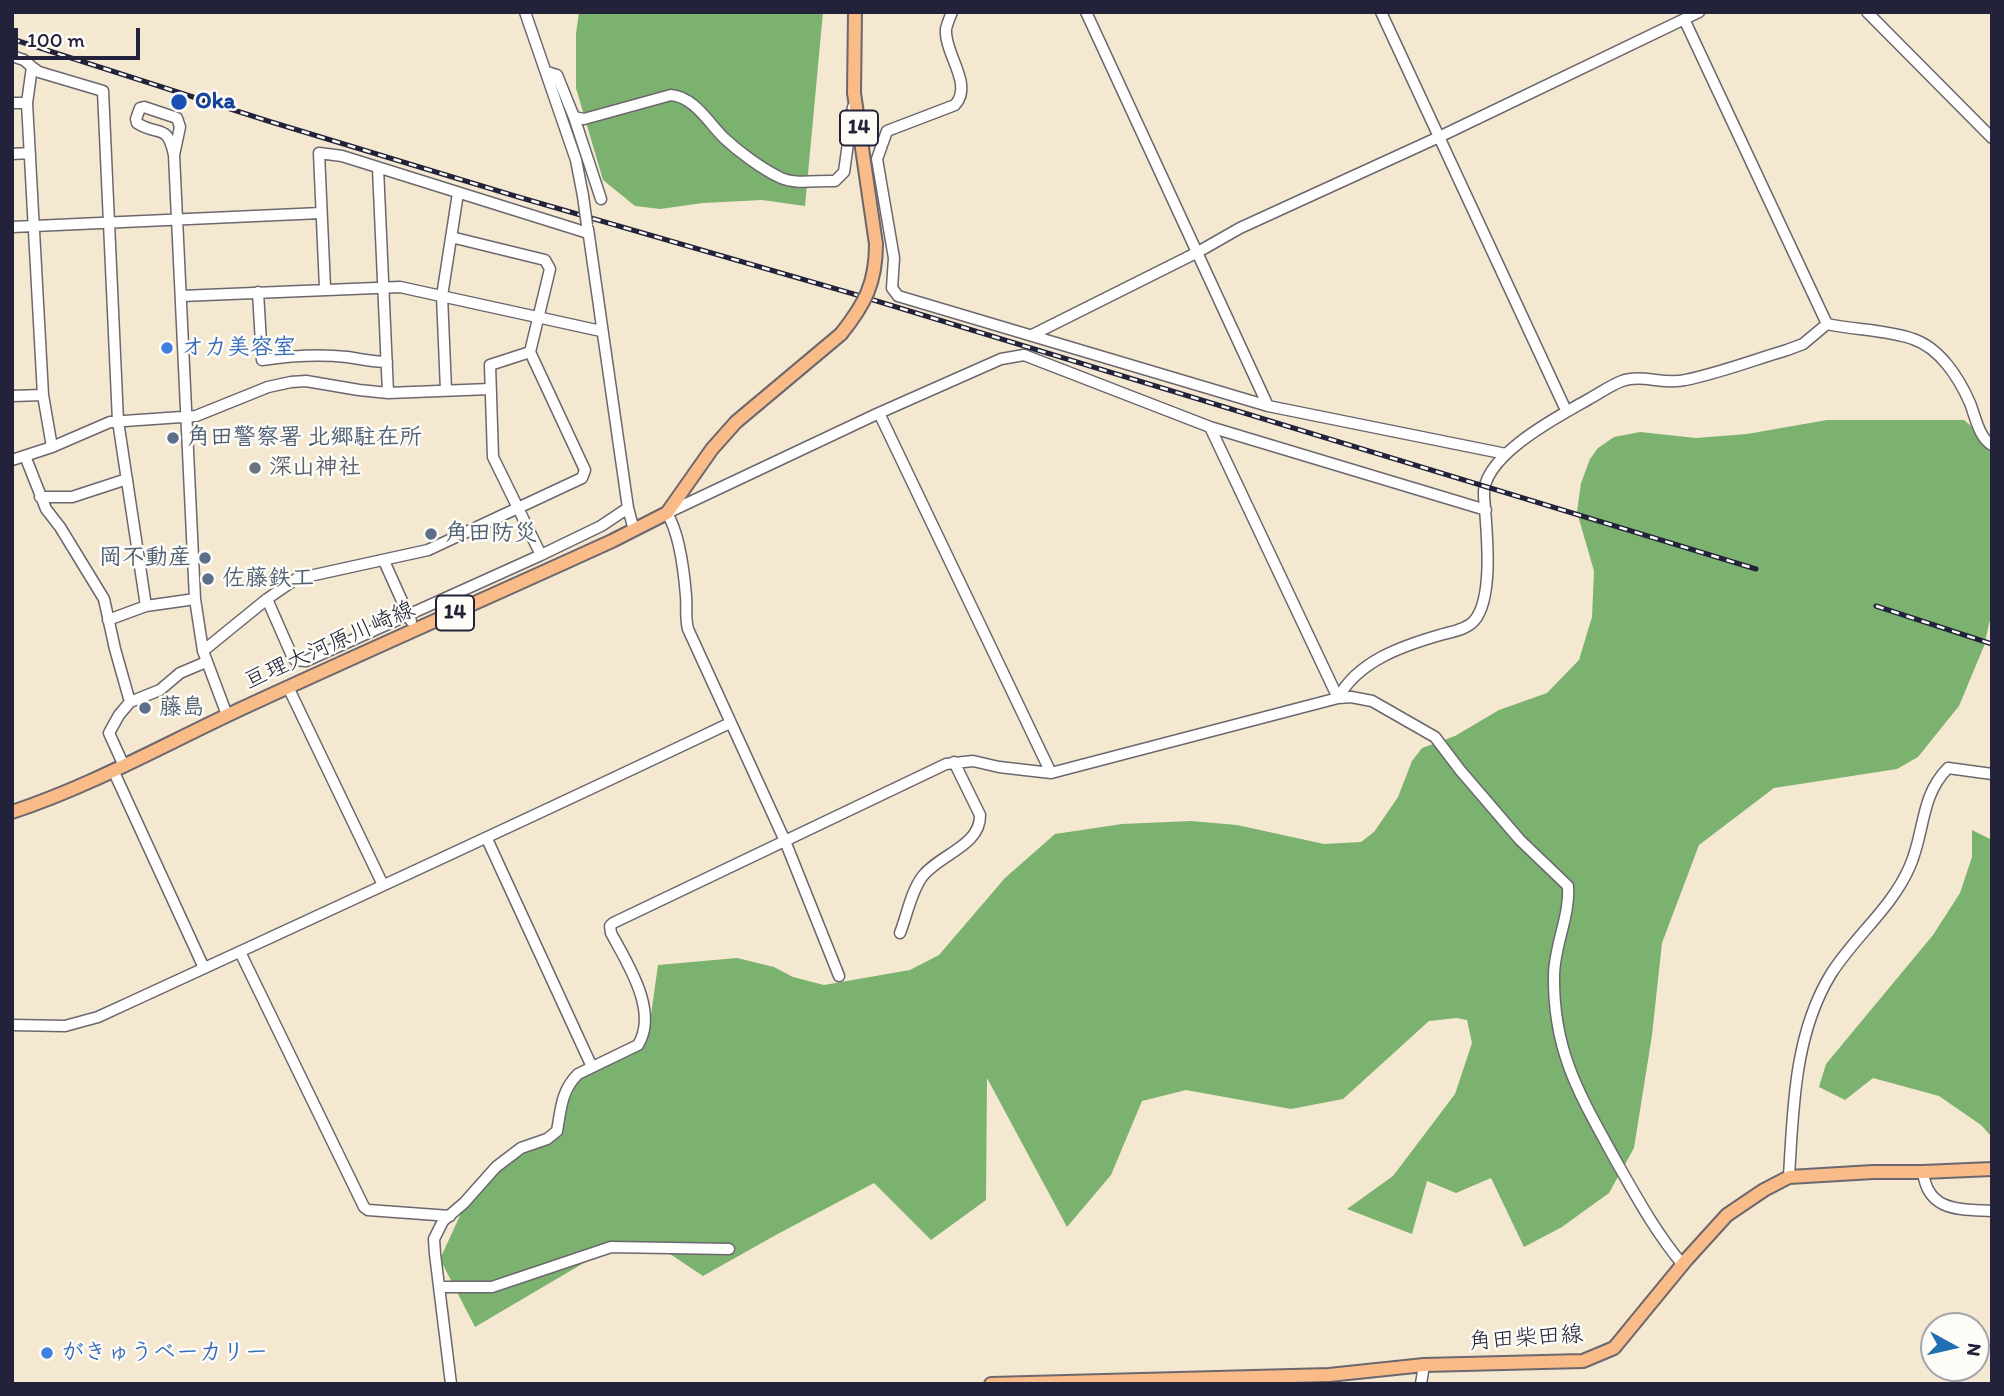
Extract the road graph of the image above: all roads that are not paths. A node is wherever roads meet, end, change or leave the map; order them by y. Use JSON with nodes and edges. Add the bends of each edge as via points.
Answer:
{"nodes":[{"id":1,"x":525,"y":12,"type":"edge"},
{"id":2,"x":855,"y":12,"type":"edge"},
{"id":3,"x":951,"y":12,"type":"edge"},
{"id":4,"x":1086,"y":12,"type":"edge"},
{"id":5,"x":1381,"y":12,"type":"edge"},
{"id":6,"x":1699,"y":12,"type":"edge"},
{"id":7,"x":1867,"y":12,"type":"edge"},
{"id":8,"x":1684,"y":19,"type":"junction"},
{"id":9,"x":12,"y":56,"type":"edge"},
{"id":10,"x":32,"y":67,"type":"junction"},
{"id":11,"x":547,"y":72,"type":"junction"},
{"id":12,"x":854,"y":93,"type":"junction"},
{"id":13,"x":12,"y":103,"type":"edge"},
{"id":14,"x":27,"y":103,"type":"junction"},
{"id":15,"x":574,"y":117,"type":"junction"},
{"id":16,"x":1439,"y":137,"type":"junction"},
{"id":17,"x":1992,"y":138,"type":"edge"},
{"id":18,"x":30,"y":153,"type":"junction"},
{"id":19,"x":12,"y":154,"type":"edge"},
{"id":20,"x":174,"y":155,"type":"junction"},
{"id":21,"x":378,"y":168,"type":"junction"},
{"id":22,"x":458,"y":192,"type":"junction"},
{"id":23,"x":601,"y":200,"type":"dead end"},
{"id":24,"x":321,"y":213,"type":"junction"},
{"id":25,"x":176,"y":219,"type":"junction"},
{"id":26,"x":109,"y":223,"type":"junction"},
{"id":27,"x":33,"y":226,"type":"junction"},
{"id":28,"x":12,"y":228,"type":"edge"},
{"id":29,"x":587,"y":229,"type":"junction"},
{"id":30,"x":451,"y":237,"type":"junction"},
{"id":31,"x":1198,"y":252,"type":"junction"},
{"id":32,"x":383,"y":286,"type":"junction"},
{"id":33,"x":325,"y":289,"type":"junction"},
{"id":34,"x":258,"y":292,"type":"junction"},
{"id":35,"x":181,"y":296,"type":"junction"},
{"id":36,"x":442,"y":296,"type":"junction"},
{"id":37,"x":538,"y":318,"type":"junction"},
{"id":38,"x":1827,"y":324,"type":"junction"},
{"id":39,"x":601,"y":331,"type":"junction"},
{"id":40,"x":1032,"y":335,"type":"junction"},
{"id":41,"x":530,"y":352,"type":"junction"},
{"id":42,"x":387,"y":362,"type":"junction"},
{"id":43,"x":490,"y":389,"type":"junction"},
{"id":44,"x":446,"y":390,"type":"junction"},
{"id":45,"x":388,"y":393,"type":"junction"},
{"id":46,"x":43,"y":395,"type":"junction"},
{"id":47,"x":12,"y":396,"type":"edge"},
{"id":48,"x":1564,"y":406,"type":"dead end"},
{"id":49,"x":1268,"y":407,"type":"junction"},
{"id":50,"x":879,"y":413,"type":"junction"},
{"id":51,"x":187,"y":417,"type":"junction"},
{"id":52,"x":118,"y":421,"type":"junction"},
{"id":53,"x":1210,"y":427,"type":"junction"},
{"id":54,"x":1992,"y":445,"type":"edge"},
{"id":55,"x":52,"y":447,"type":"junction"},
{"id":56,"x":1506,"y":454,"type":"junction"},
{"id":57,"x":25,"y":456,"type":"junction"},
{"id":58,"x":12,"y":460,"type":"edge"},
{"id":59,"x":127,"y":479,"type":"junction"},
{"id":60,"x":40,"y":497,"type":"junction"},
{"id":61,"x":518,"y":508,"type":"junction"},
{"id":62,"x":1486,"y":510,"type":"junction"},
{"id":63,"x":667,"y":513,"type":"junction"},
{"id":64,"x":631,"y":521,"type":"junction"},
{"id":65,"x":541,"y":555,"type":"junction"},
{"id":66,"x":384,"y":561,"type":"junction"},
{"id":67,"x":195,"y":599,"type":"junction"},
{"id":68,"x":267,"y":599,"type":"junction"},
{"id":69,"x":146,"y":606,"type":"junction"},
{"id":70,"x":409,"y":616,"type":"junction"},
{"id":71,"x":108,"y":620,"type":"junction"},
{"id":72,"x":416,"y":631,"type":"junction"},
{"id":73,"x":205,"y":657,"type":"junction"},
{"id":74,"x":288,"y":687,"type":"junction"},
{"id":75,"x":1338,"y":698,"type":"junction"},
{"id":76,"x":131,"y":702,"type":"junction"},
{"id":77,"x":227,"y":715,"type":"junction"},
{"id":78,"x":730,"y":723,"type":"junction"},
{"id":79,"x":119,"y":762,"type":"junction"},
{"id":80,"x":954,"y":762,"type":"junction"},
{"id":81,"x":1051,"y":772,"type":"junction"},
{"id":82,"x":1992,"y":774,"type":"edge"},
{"id":83,"x":12,"y":812,"type":"edge"},
{"id":84,"x":487,"y":839,"type":"junction"},
{"id":85,"x":785,"y":841,"type":"junction"},
{"id":86,"x":383,"y":884,"type":"junction"},
{"id":87,"x":900,"y":933,"type":"dead end"},
{"id":88,"x":240,"y":952,"type":"junction"},
{"id":89,"x":204,"y":968,"type":"junction"},
{"id":90,"x":839,"y":976,"type":"dead end"},
{"id":91,"x":12,"y":1026,"type":"edge"},
{"id":92,"x":592,"y":1067,"type":"junction"},
{"id":93,"x":1992,"y":1169,"type":"edge"},
{"id":94,"x":1923,"y":1172,"type":"junction"},
{"id":95,"x":1789,"y":1177,"type":"junction"},
{"id":96,"x":1992,"y":1211,"type":"edge"},
{"id":97,"x":451,"y":1216,"type":"junction"},
{"id":98,"x":729,"y":1249,"type":"dead end"},
{"id":99,"x":1683,"y":1265,"type":"junction"},
{"id":100,"x":440,"y":1287,"type":"junction"},
{"id":101,"x":1424,"y":1365,"type":"junction"},
{"id":102,"x":451,"y":1384,"type":"edge"},
{"id":103,"x":991,"y":1384,"type":"edge"},
{"id":104,"x":1421,"y":1384,"type":"edge"}],
"edges":[{"from":1,"to":11,"type":"street"},
{"from":2,"to":12,"type":"main road","name":"亘理大河原川崎線","number":"14"},
{"from":3,"to":40,"type":"street","via":[[946,29],[963,91],[960,99],[887,131],[877,159],[894,258],[892,288],[898,296]]},
{"from":4,"to":31,"type":"street"},
{"from":5,"to":16,"type":"street"},
{"from":6,"to":8,"type":"street"},
{"from":7,"to":17,"type":"street"},
{"from":8,"to":16,"type":"street"},
{"from":8,"to":38,"type":"street"},
{"from":9,"to":10,"type":"street"},
{"from":10,"to":14,"type":"street"},
{"from":10,"to":26,"type":"street","via":[[103,91]]},
{"from":11,"to":15,"type":"street","via":[[557,75]]},
{"from":11,"to":29,"type":"street","bridge":true,"via":[[576,160]]},
{"from":12,"to":15,"type":"street","via":[[844,172],[835,181],[783,179],[725,139],[680,96],[584,119]]},
{"from":12,"to":63,"type":"main road","name":"亘理大河原川崎線","number":"14","bridge":true,"via":[[876,244],[866,298],[841,334],[736,422]]},
{"from":13,"to":14,"type":"street"},
{"from":14,"to":18,"type":"street"},
{"from":15,"to":23,"type":"street"},
{"from":16,"to":31,"type":"street","via":[[1240,228]]},
{"from":16,"to":48,"type":"street"},
{"from":18,"to":19,"type":"street"},
{"from":18,"to":27,"type":"street"},
{"from":20,"to":20,"type":"street","via":[[167,134],[137,123],[141,108],[177,118],[180,127]]},
{"from":20,"to":25,"type":"street"},
{"from":21,"to":22,"type":"street"},
{"from":21,"to":24,"type":"street","via":[[318,153]]},
{"from":21,"to":32,"type":"street"},
{"from":22,"to":29,"type":"street"},
{"from":22,"to":30,"type":"street"},
{"from":24,"to":25,"type":"street"},
{"from":24,"to":33,"type":"street"},
{"from":25,"to":26,"type":"street"},
{"from":25,"to":35,"type":"street"},
{"from":26,"to":27,"type":"street"},
{"from":26,"to":52,"type":"street"},
{"from":27,"to":28,"type":"street"},
{"from":27,"to":46,"type":"street"},
{"from":29,"to":39,"type":"street"},
{"from":30,"to":36,"type":"street"},
{"from":30,"to":37,"type":"street","via":[[545,260],[550,269]]},
{"from":31,"to":40,"type":"street"},
{"from":31,"to":49,"type":"street"},
{"from":32,"to":33,"type":"street"},
{"from":32,"to":36,"type":"street"},
{"from":32,"to":42,"type":"street"},
{"from":33,"to":34,"type":"street"},
{"from":34,"to":35,"type":"street"},
{"from":34,"to":42,"type":"street","via":[[262,360],[345,357]]},
{"from":35,"to":51,"type":"street"},
{"from":36,"to":37,"type":"street"},
{"from":36,"to":44,"type":"street"},
{"from":37,"to":39,"type":"street"},
{"from":37,"to":41,"type":"street"},
{"from":38,"to":54,"type":"street","via":[[1914,339],[1929,349],[1958,378],[1984,438]]},
{"from":38,"to":56,"type":"street","via":[[1787,350],[1684,380],[1622,381]]},
{"from":39,"to":64,"type":"street"},
{"from":40,"to":49,"type":"street"},
{"from":41,"to":43,"type":"street","via":[[490,365]]},
{"from":41,"to":61,"type":"street","via":[[584,470],[582,478]]},
{"from":42,"to":45,"type":"street"},
{"from":43,"to":44,"type":"street"},
{"from":43,"to":61,"type":"street","via":[[494,457]]},
{"from":44,"to":45,"type":"street"},
{"from":45,"to":51,"type":"street","via":[[291,382]]},
{"from":46,"to":47,"type":"street"},
{"from":46,"to":55,"type":"street"},
{"from":49,"to":56,"type":"street"},
{"from":50,"to":53,"type":"street","via":[[1001,359],[1024,355]]},
{"from":50,"to":63,"type":"street"},
{"from":50,"to":81,"type":"street"},
{"from":51,"to":52,"type":"street"},
{"from":51,"to":67,"type":"street"},
{"from":52,"to":55,"type":"street"},
{"from":52,"to":59,"type":"street"},
{"from":53,"to":62,"type":"street"},
{"from":53,"to":75,"type":"street"},
{"from":55,"to":57,"type":"street"},
{"from":56,"to":62,"type":"street","via":[[1486,479]]},
{"from":57,"to":58,"type":"street"},
{"from":57,"to":60,"type":"street"},
{"from":59,"to":60,"type":"street","via":[[82,495]]},
{"from":59,"to":69,"type":"street"},
{"from":60,"to":71,"type":"street","via":[[104,599]]},
{"from":61,"to":65,"type":"street"},
{"from":61,"to":66,"type":"street","via":[[428,551]]},
{"from":62,"to":75,"type":"street","via":[[1485,585],[1473,622],[1377,659],[1344,687]]},
{"from":63,"to":64,"type":"main road","name":"亘理大河原川崎線","number":"14"},
{"from":63,"to":78,"type":"street","via":[[674,524],[685,583],[688,629]]},
{"from":64,"to":65,"type":"street","via":[[601,526]]},
{"from":64,"to":72,"type":"main road","name":"亘理大河原川崎線","number":"14"},
{"from":65,"to":70,"type":"street"},
{"from":66,"to":68,"type":"street","via":[[296,579]]},
{"from":66,"to":70,"type":"street"},
{"from":67,"to":69,"type":"street"},
{"from":67,"to":73,"type":"street"},
{"from":68,"to":70,"type":"street","via":[[292,656],[299,661]]},
{"from":68,"to":73,"type":"street"},
{"from":69,"to":71,"type":"street"},
{"from":70,"to":72,"type":"street"},
{"from":71,"to":76,"type":"street"},
{"from":72,"to":74,"type":"main road","name":"亘理大河原川崎線","number":"14"},
{"from":73,"to":76,"type":"street","via":[[160,690]]},
{"from":73,"to":77,"type":"street"},
{"from":74,"to":77,"type":"main road","name":"亘理大河原川崎線","number":"14"},
{"from":74,"to":86,"type":"street"},
{"from":75,"to":81,"type":"street"},
{"from":75,"to":99,"type":"street","via":[[1372,701],[1435,737],[1520,840],[1568,886],[1553,973],[1561,1047],[1580,1096],[1634,1196]]},
{"from":76,"to":79,"type":"street","via":[[109,733]]},
{"from":77,"to":79,"type":"main road","name":"亘理大河原川崎線","number":"14"},
{"from":78,"to":84,"type":"street"},
{"from":78,"to":85,"type":"street"},
{"from":79,"to":83,"type":"main road","name":"亘理大河原川崎線","number":"14","via":[[49,800]]},
{"from":79,"to":89,"type":"street"},
{"from":80,"to":81,"type":"street"},
{"from":80,"to":85,"type":"street"},
{"from":80,"to":87,"type":"street","via":[[980,815],[978,831],[923,875]]},
{"from":82,"to":95,"type":"street","via":[[1948,768],[1936,780],[1911,865],[1891,902],[1839,962],[1823,990],[1801,1059]]},
{"from":84,"to":86,"type":"street"},
{"from":84,"to":92,"type":"street"},
{"from":85,"to":90,"type":"street"},
{"from":85,"to":92,"type":"street","via":[[610,926],[638,984],[644,1036],[638,1045]]},
{"from":86,"to":88,"type":"street"},
{"from":88,"to":89,"type":"street"},
{"from":88,"to":97,"type":"street","via":[[364,1207]]},
{"from":89,"to":91,"type":"street","via":[[98,1017],[65,1026]]},
{"from":92,"to":97,"type":"street","via":[[578,1074],[564,1091],[557,1131],[507,1156]]},
{"from":93,"to":94,"type":"main road","name":"角田柴田線"},
{"from":94,"to":95,"type":"main road","name":"角田柴田線"},
{"from":94,"to":96,"type":"street","via":[[1925,1188],[1948,1207]]},
{"from":95,"to":99,"type":"main road","name":"角田柴田線","via":[[1727,1215]]},
{"from":97,"to":100,"type":"street","via":[[434,1239]]},
{"from":98,"to":100,"type":"street","via":[[611,1247],[492,1287]]},
{"from":99,"to":101,"type":"main road","name":"角田柴田線","via":[[1614,1348],[1583,1360]]},
{"from":100,"to":102,"type":"street"},
{"from":101,"to":103,"type":"main road","name":"角田柴田線","via":[[1329,1375]]},
{"from":101,"to":104,"type":"street"}]}
